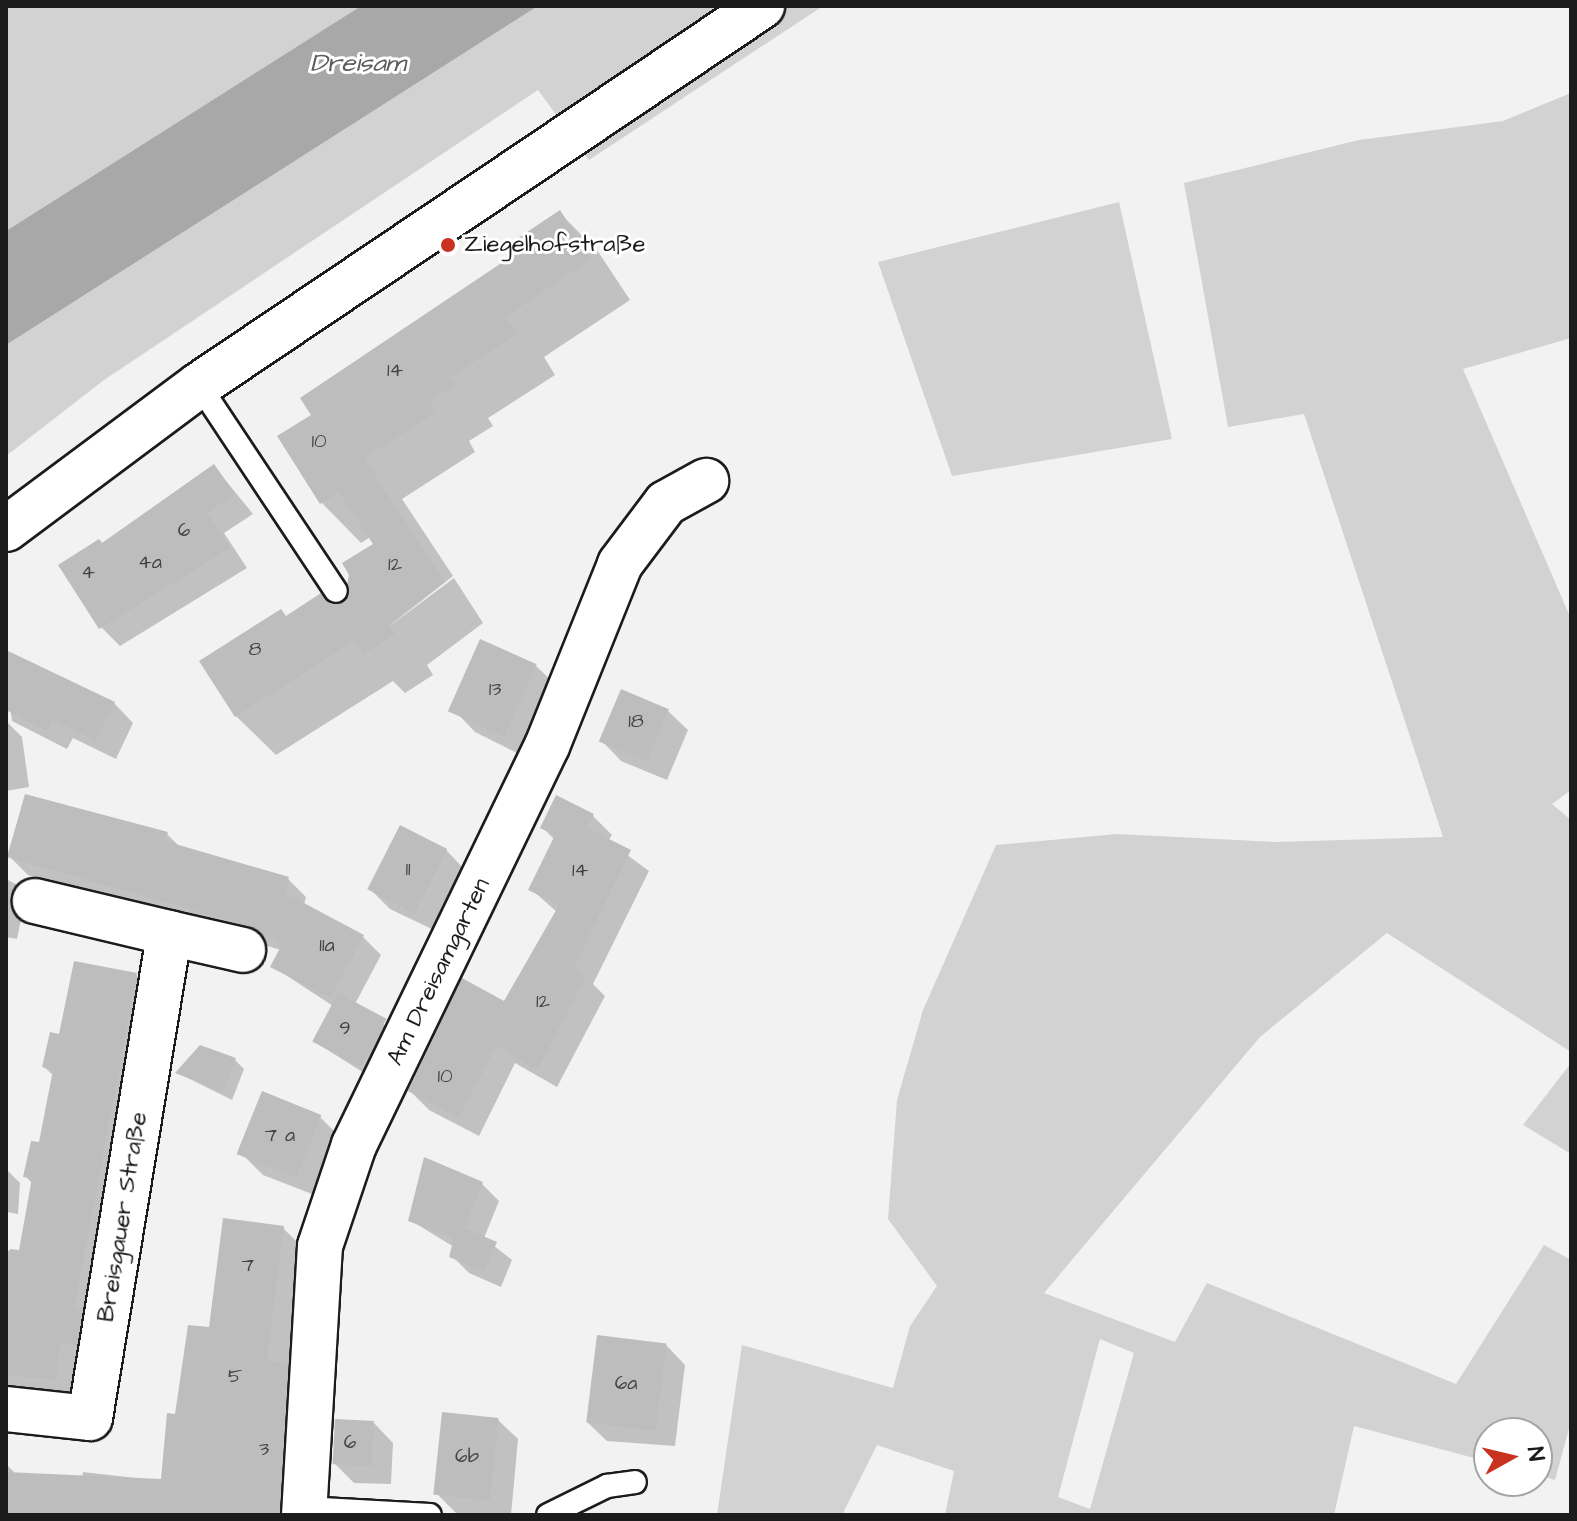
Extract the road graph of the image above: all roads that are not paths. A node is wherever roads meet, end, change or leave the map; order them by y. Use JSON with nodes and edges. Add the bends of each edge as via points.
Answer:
{"nodes":[{"id":1,"x":762,"y":6,"type":"edge"},
{"id":2,"x":199,"y":385,"type":"junction"},
{"id":3,"x":706,"y":481,"type":"dead end"},
{"id":4,"x":6,"y":529,"type":"edge"},
{"id":5,"x":336,"y":591,"type":"dead end"},
{"id":6,"x":35,"y":901,"type":"dead end"},
{"id":7,"x":169,"y":933,"type":"junction"},
{"id":8,"x":243,"y":950,"type":"dead end"},
{"id":9,"x":6,"y":1409,"type":"edge"},
{"id":10,"x":635,"y":1482,"type":"dead end"},
{"id":11,"x":304,"y":1511,"type":"edge"},
{"id":12,"x":430,"y":1515,"type":"edge"},
{"id":13,"x":548,"y":1515,"type":"edge"}],
"edges":[{"from":1,"to":2,"type":"street"},
{"from":2,"to":4,"type":"street"},
{"from":2,"to":5,"type":"lane"},
{"from":3,"to":11,"type":"street","name":"Am Dreisamgarten","via":[[666,503],[620,564],[547,746],[354,1145],[320,1246]]},
{"from":6,"to":7,"type":"street"},
{"from":7,"to":8,"type":"street"},
{"from":7,"to":9,"type":"street","name":"Breisgauer Straße","via":[[90,1418]]},
{"from":10,"to":13,"type":"lane","via":[[607,1486]]},
{"from":11,"to":12,"type":"lane"}]}
